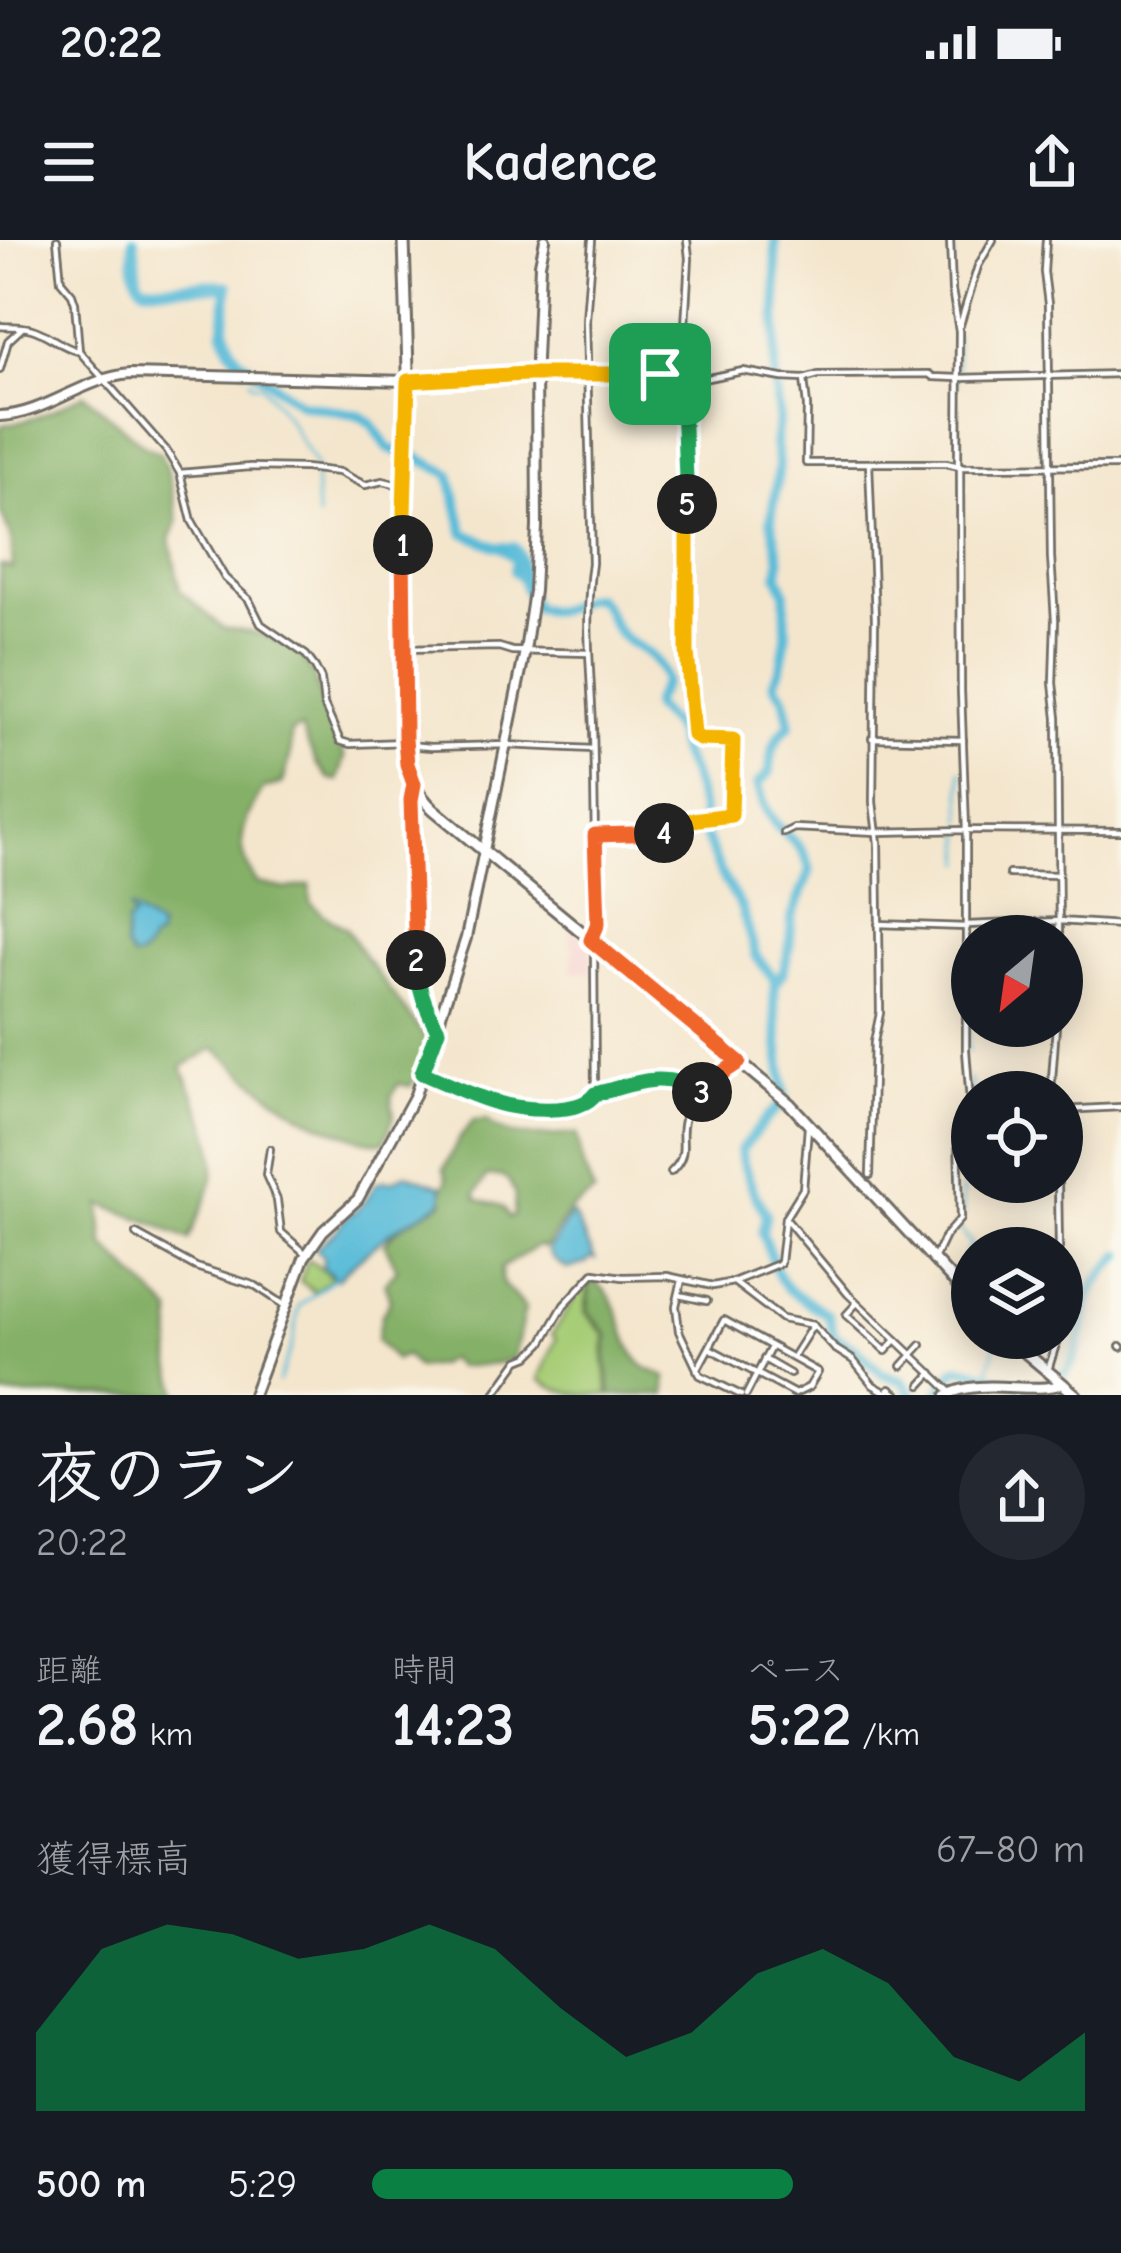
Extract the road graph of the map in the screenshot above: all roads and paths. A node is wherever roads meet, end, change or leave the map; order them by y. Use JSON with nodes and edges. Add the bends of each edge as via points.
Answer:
{"nodes":[{"id":1,"x":57,"y":240,"type":"edge"},
{"id":2,"x":404,"y":240,"type":"edge"},
{"id":3,"x":545,"y":240,"type":"edge"},
{"id":4,"x":592,"y":240,"type":"edge"},
{"id":5,"x":687,"y":240,"type":"edge"},
{"id":6,"x":950,"y":240,"type":"edge"},
{"id":7,"x":993,"y":240,"type":"edge"},
{"id":8,"x":1046,"y":240,"type":"edge"},
{"id":9,"x":0,"y":326,"type":"edge"},
{"id":10,"x":22,"y":328,"type":"junction"},
{"id":11,"x":959,"y":331,"type":"junction"},
{"id":12,"x":79,"y":351,"type":"junction"},
{"id":13,"x":0,"y":369,"type":"edge"},
{"id":14,"x":589,"y":373,"type":"junction"},
{"id":15,"x":537,"y":374,"type":"junction"},
{"id":16,"x":1121,"y":374,"type":"edge"},
{"id":17,"x":1050,"y":376,"type":"junction"},
{"id":18,"x":682,"y":377,"type":"junction"},
{"id":19,"x":102,"y":378,"type":"junction"},
{"id":20,"x":957,"y":378,"type":"junction"},
{"id":21,"x":804,"y":379,"type":"junction"},
{"id":22,"x":408,"y":381,"type":"junction"},
{"id":23,"x":0,"y":416,"type":"edge"},
{"id":24,"x":869,"y":463,"type":"junction"},
{"id":25,"x":959,"y":465,"type":"junction"},
{"id":26,"x":1050,"y":465,"type":"junction"},
{"id":27,"x":1121,"y":466,"type":"edge"},
{"id":28,"x":180,"y":473,"type":"junction"},
{"id":29,"x":404,"y":486,"type":"junction"},
{"id":30,"x":405,"y":649,"type":"junction"},
{"id":31,"x":525,"y":651,"type":"junction"},
{"id":32,"x":588,"y":653,"type":"junction"},
{"id":33,"x":872,"y":738,"type":"junction"},
{"id":34,"x":963,"y":740,"type":"junction"},
{"id":35,"x":406,"y":744,"type":"junction"},
{"id":36,"x":506,"y":745,"type":"junction"},
{"id":37,"x":593,"y":749,"type":"junction"},
{"id":38,"x":414,"y":784,"type":"junction"},
{"id":39,"x":964,"y":831,"type":"junction"},
{"id":40,"x":1059,"y":831,"type":"junction"},
{"id":41,"x":1121,"y":831,"type":"edge"},
{"id":42,"x":785,"y":832,"type":"dead end"},
{"id":43,"x":877,"y":832,"type":"junction"},
{"id":44,"x":595,"y":835,"type":"junction"},
{"id":45,"x":485,"y":851,"type":"junction"},
{"id":46,"x":1009,"y":874,"type":"dead end"},
{"id":47,"x":1058,"y":875,"type":"junction"},
{"id":48,"x":966,"y":915,"type":"edge"},
{"id":49,"x":1059,"y":915,"type":"edge"},
{"id":50,"x":1083,"y":923,"type":"edge"},
{"id":51,"x":878,"y":924,"type":"junction"},
{"id":52,"x":1121,"y":925,"type":"edge"},
{"id":53,"x":951,"y":926,"type":"edge"},
{"id":54,"x":593,"y":941,"type":"junction"},
{"id":55,"x":438,"y":1030,"type":"junction"},
{"id":56,"x":739,"y":1062,"type":"junction"},
{"id":57,"x":422,"y":1073,"type":"junction"},
{"id":58,"x":703,"y":1093,"type":"junction"},
{"id":59,"x":595,"y":1094,"type":"junction"},
{"id":60,"x":1121,"y":1107,"type":"edge"},
{"id":61,"x":1083,"y":1109,"type":"edge"},
{"id":62,"x":808,"y":1121,"type":"junction"},
{"id":63,"x":270,"y":1149,"type":"dead end"},
{"id":64,"x":671,"y":1172,"type":"dead end"},
{"id":65,"x":870,"y":1175,"type":"dead end"},
{"id":66,"x":960,"y":1203,"type":"edge"},
{"id":67,"x":784,"y":1218,"type":"junction"},
{"id":68,"x":136,"y":1234,"type":"dead end"},
{"id":69,"x":306,"y":1254,"type":"junction"},
{"id":70,"x":934,"y":1259,"type":"junction"},
{"id":71,"x":951,"y":1278,"type":"edge"},
{"id":72,"x":682,"y":1280,"type":"junction"},
{"id":73,"x":733,"y":1282,"type":"junction"},
{"id":74,"x":679,"y":1295,"type":"junction"},
{"id":75,"x":707,"y":1301,"type":"dead end"},
{"id":76,"x":857,"y":1303,"type":"junction"},
{"id":77,"x":286,"y":1306,"type":"junction"},
{"id":78,"x":814,"y":1325,"type":"junction"},
{"id":79,"x":896,"y":1340,"type":"junction"},
{"id":80,"x":921,"y":1345,"type":"dead end"},
{"id":81,"x":771,"y":1346,"type":"junction"},
{"id":82,"x":709,"y":1348,"type":"junction"},
{"id":83,"x":912,"y":1354,"type":"junction"},
{"id":84,"x":792,"y":1358,"type":"junction"},
{"id":85,"x":764,"y":1359,"type":"junction"},
{"id":86,"x":1033,"y":1359,"type":"edge"},
{"id":87,"x":1052,"y":1359,"type":"edge"},
{"id":88,"x":902,"y":1366,"type":"dead end"},
{"id":89,"x":698,"y":1370,"type":"junction"},
{"id":90,"x":1049,"y":1372,"type":"junction"},
{"id":91,"x":932,"y":1373,"type":"junction"},
{"id":92,"x":757,"y":1374,"type":"junction"},
{"id":93,"x":790,"y":1374,"type":"dead end"},
{"id":94,"x":1062,"y":1383,"type":"junction"},
{"id":95,"x":921,"y":1385,"type":"dead end"},
{"id":96,"x":949,"y":1392,"type":"edge"},
{"id":97,"x":977,"y":1393,"type":"edge"},
{"id":98,"x":886,"y":1394,"type":"edge"},
{"id":99,"x":253,"y":1395,"type":"edge"},
{"id":100,"x":494,"y":1395,"type":"edge"},
{"id":101,"x":743,"y":1395,"type":"edge"},
{"id":102,"x":898,"y":1395,"type":"edge"},
{"id":103,"x":1076,"y":1395,"type":"edge"}],
"edges":[{"from":1,"to":12,"type":"street"},
{"from":2,"to":22,"type":"main road"},
{"from":3,"to":15,"type":"street"},
{"from":4,"to":14,"type":"street"},
{"from":5,"to":18,"type":"street"},
{"from":6,"to":11,"type":"street"},
{"from":7,"to":11,"type":"street"},
{"from":8,"to":17,"type":"street"},
{"from":9,"to":10,"type":"street"},
{"from":10,"to":12,"type":"street"},
{"from":10,"to":13,"type":"street","via":[[8,341]]},
{"from":11,"to":20,"type":"street"},
{"from":12,"to":19,"type":"street"},
{"from":14,"to":15,"type":"street"},
{"from":14,"to":18,"type":"street"},
{"from":14,"to":32,"type":"street"},
{"from":15,"to":22,"type":"street"},
{"from":15,"to":31,"type":"street","via":[[535,590]]},
{"from":16,"to":17,"type":"street"},
{"from":17,"to":20,"type":"street"},
{"from":17,"to":26,"type":"street"},
{"from":18,"to":21,"type":"street","via":[[742,371]]},
{"from":18,"to":44,"type":"street","via":[[694,735],[733,740],[731,815],[657,835]]},
{"from":19,"to":22,"type":"street"},
{"from":19,"to":23,"type":"street"},
{"from":19,"to":28,"type":"street"},
{"from":20,"to":21,"type":"street"},
{"from":20,"to":25,"type":"street"},
{"from":21,"to":24,"type":"street","via":[[806,463]]},
{"from":22,"to":29,"type":"main road"},
{"from":24,"to":25,"type":"street"},
{"from":24,"to":33,"type":"street"},
{"from":25,"to":26,"type":"street"},
{"from":25,"to":34,"type":"street"},
{"from":26,"to":27,"type":"street"},
{"from":26,"to":40,"type":"street"},
{"from":28,"to":29,"type":"street","via":[[316,470]]},
{"from":28,"to":35,"type":"street","via":[[188,511],[225,578],[261,624],[316,667],[340,741]]},
{"from":29,"to":30,"type":"main road"},
{"from":30,"to":31,"type":"street"},
{"from":30,"to":35,"type":"main road"},
{"from":31,"to":32,"type":"street"},
{"from":31,"to":36,"type":"street"},
{"from":32,"to":37,"type":"street"},
{"from":33,"to":34,"type":"street"},
{"from":33,"to":43,"type":"street"},
{"from":34,"to":39,"type":"street"},
{"from":35,"to":36,"type":"street"},
{"from":35,"to":38,"type":"main road"},
{"from":36,"to":37,"type":"street"},
{"from":36,"to":45,"type":"street"},
{"from":37,"to":44,"type":"street"},
{"from":38,"to":45,"type":"main road"},
{"from":38,"to":55,"type":"street","via":[[416,966]]},
{"from":39,"to":40,"type":"street"},
{"from":39,"to":43,"type":"street"},
{"from":39,"to":48,"type":"street"},
{"from":40,"to":41,"type":"street"},
{"from":40,"to":47,"type":"street"},
{"from":42,"to":43,"type":"street"},
{"from":43,"to":51,"type":"street"},
{"from":44,"to":54,"type":"street"},
{"from":45,"to":54,"type":"main road"},
{"from":45,"to":55,"type":"street"},
{"from":46,"to":47,"type":"street"},
{"from":47,"to":49,"type":"street"},
{"from":50,"to":52,"type":"street"},
{"from":51,"to":53,"type":"street"},
{"from":51,"to":65,"type":"street"},
{"from":54,"to":56,"type":"main road"},
{"from":54,"to":59,"type":"street"},
{"from":55,"to":57,"type":"street"},
{"from":56,"to":58,"type":"street"},
{"from":56,"to":62,"type":"main road"},
{"from":57,"to":59,"type":"street","via":[[520,1107],[574,1108]]},
{"from":57,"to":69,"type":"street","via":[[368,1184]]},
{"from":58,"to":59,"type":"street","via":[[670,1079]]},
{"from":58,"to":64,"type":"street","via":[[686,1114],[684,1154]]},
{"from":60,"to":61,"type":"street"},
{"from":62,"to":67,"type":"street","via":[[803,1189]]},
{"from":62,"to":70,"type":"main road"},
{"from":63,"to":69,"type":"street","via":[[266,1174],[278,1224]]},
{"from":66,"to":70,"type":"street","via":[[960,1219]]},
{"from":67,"to":73,"type":"street","via":[[782,1258]]},
{"from":67,"to":76,"type":"street"},
{"from":68,"to":77,"type":"street"},
{"from":69,"to":77,"type":"street"},
{"from":70,"to":71,"type":"main road"},
{"from":72,"to":73,"type":"street"},
{"from":72,"to":74,"type":"street"},
{"from":72,"to":100,"type":"street","via":[[594,1273]]},
{"from":73,"to":78,"type":"street","via":[[782,1319]]},
{"from":74,"to":75,"type":"street"},
{"from":74,"to":89,"type":"street","via":[[679,1331]]},
{"from":76,"to":79,"type":"street"},
{"from":76,"to":79,"type":"street","via":[[847,1315],[886,1352]]},
{"from":77,"to":99,"type":"street"},
{"from":78,"to":84,"type":"street"},
{"from":78,"to":98,"type":"street"},
{"from":79,"to":83,"type":"street"},
{"from":80,"to":83,"type":"street"},
{"from":81,"to":82,"type":"street","via":[[724,1320]]},
{"from":81,"to":84,"type":"street"},
{"from":81,"to":85,"type":"street"},
{"from":82,"to":89,"type":"street"},
{"from":82,"to":92,"type":"street"},
{"from":83,"to":88,"type":"street"},
{"from":83,"to":91,"type":"street"},
{"from":84,"to":92,"type":"street","via":[[818,1372],[795,1394]]},
{"from":85,"to":92,"type":"street"},
{"from":85,"to":93,"type":"street"},
{"from":86,"to":90,"type":"main road"},
{"from":87,"to":90,"type":"street"},
{"from":89,"to":101,"type":"street"},
{"from":90,"to":94,"type":"main road"},
{"from":91,"to":95,"type":"street"},
{"from":91,"to":96,"type":"street"},
{"from":92,"to":101,"type":"street"},
{"from":94,"to":97,"type":"street","via":[[1044,1393]]},
{"from":94,"to":103,"type":"main road"},
{"from":96,"to":97,"type":"street"},
{"from":98,"to":102,"type":"street"}]}
